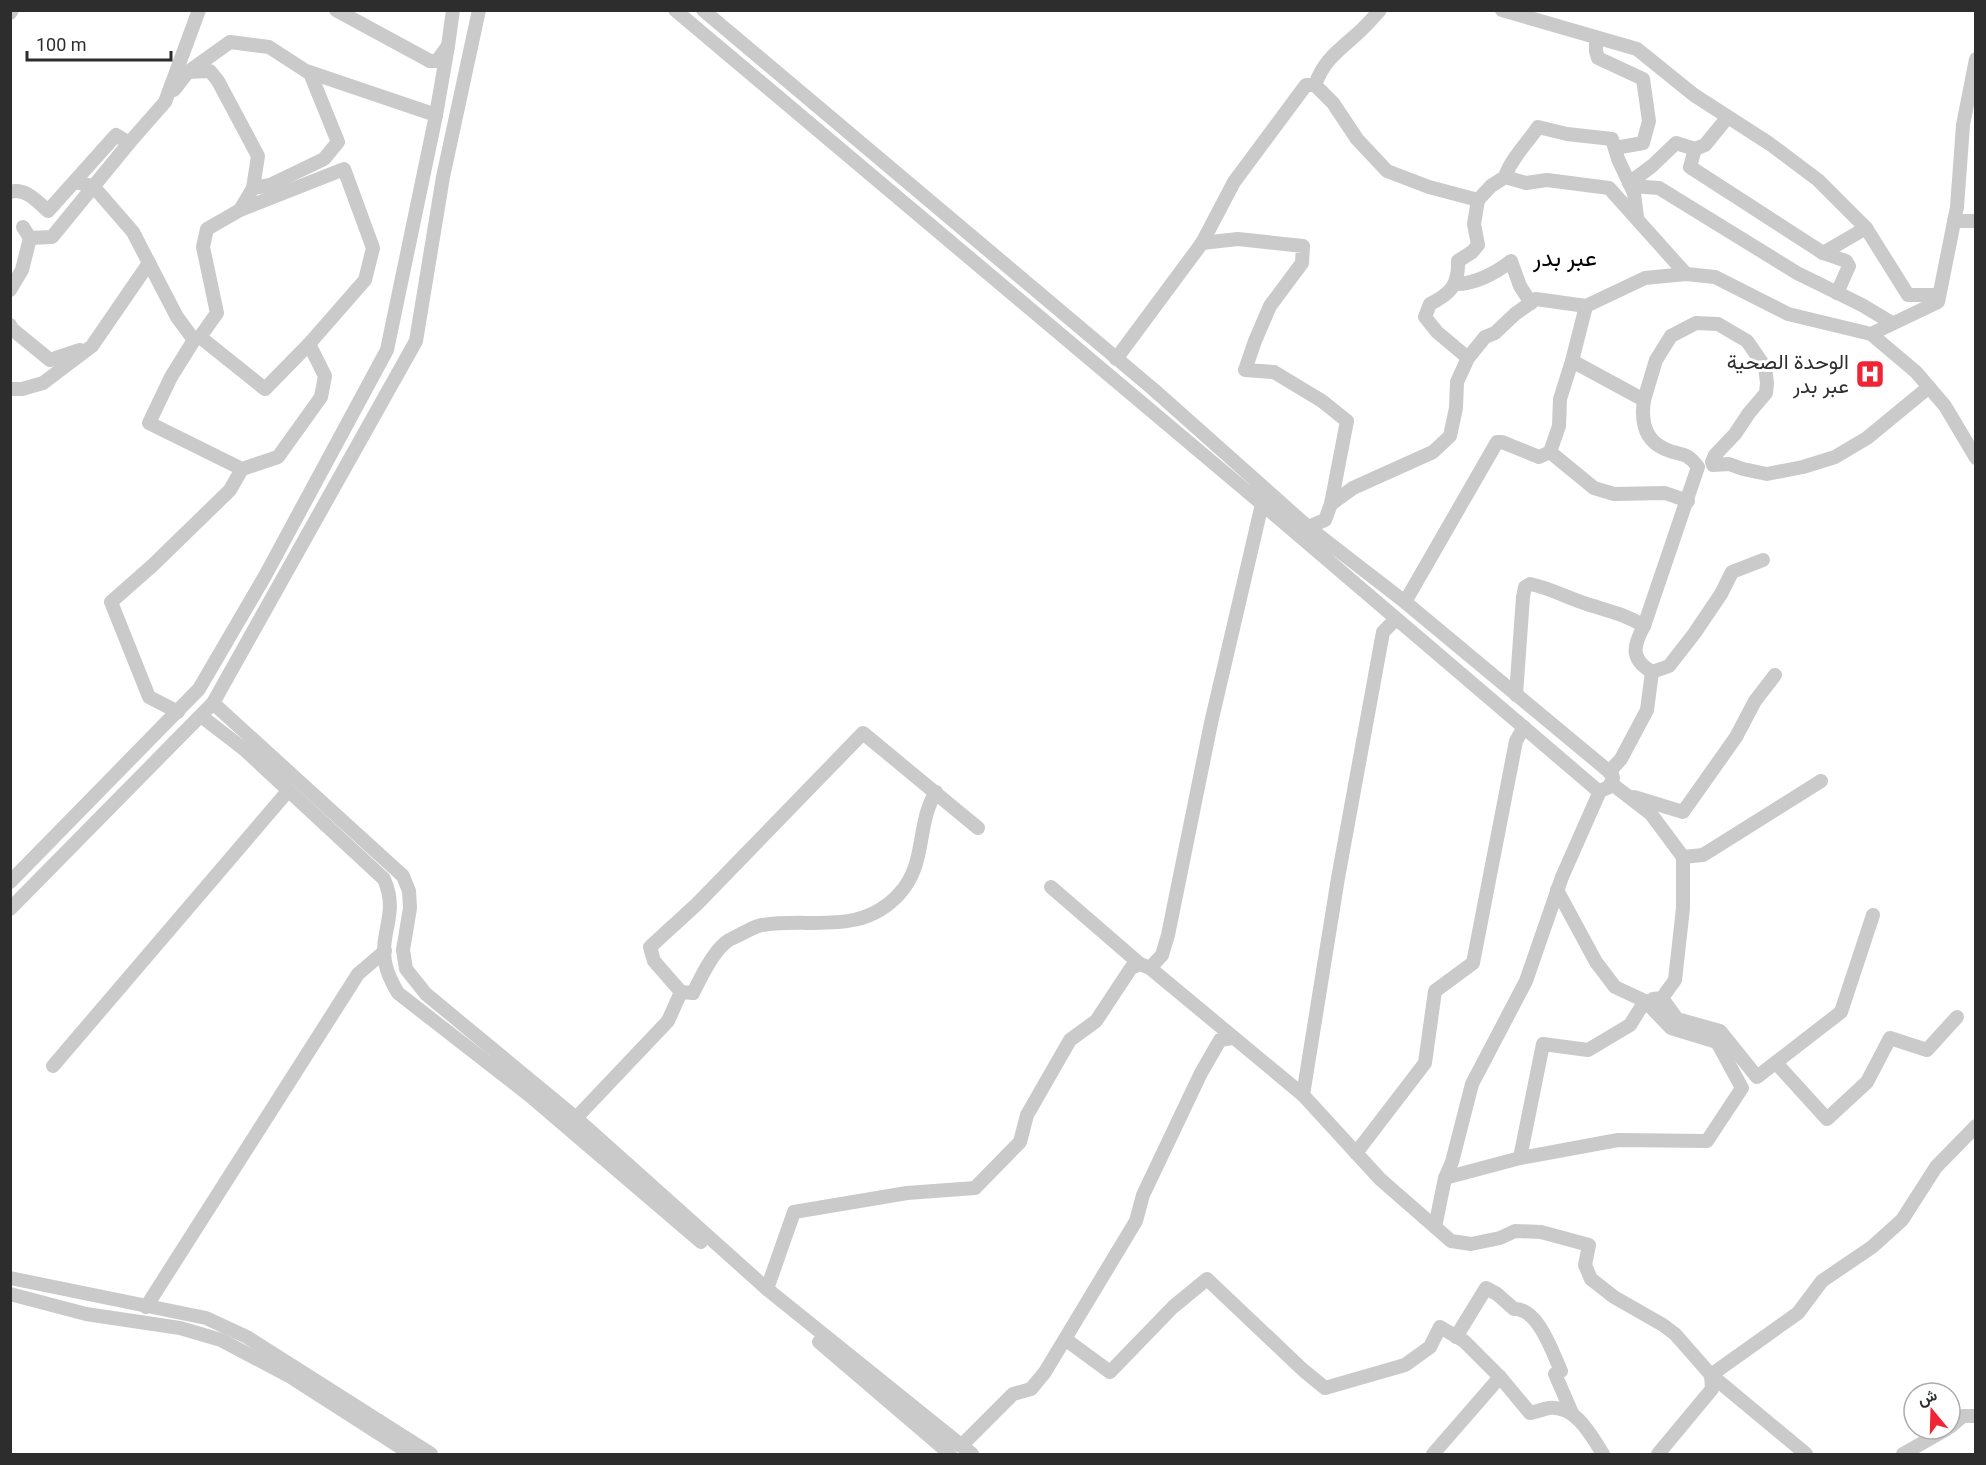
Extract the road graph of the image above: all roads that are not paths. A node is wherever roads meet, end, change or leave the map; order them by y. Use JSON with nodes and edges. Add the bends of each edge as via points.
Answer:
{"nodes":[{"id":1,"x":199,"y":10,"type":"edge"},
{"id":2,"x":336,"y":10,"type":"edge"},
{"id":3,"x":453,"y":10,"type":"edge"},
{"id":4,"x":479,"y":10,"type":"edge"},
{"id":5,"x":675,"y":10,"type":"edge"},
{"id":6,"x":703,"y":10,"type":"edge"},
{"id":7,"x":1380,"y":10,"type":"edge"},
{"id":8,"x":1502,"y":10,"type":"edge"},
{"id":9,"x":1596,"y":38,"type":"junction"},
{"id":10,"x":448,"y":46,"type":"junction"},
{"id":11,"x":1976,"y":59,"type":"edge"},
{"id":12,"x":188,"y":72,"type":"junction"},
{"id":13,"x":310,"y":73,"type":"junction"},
{"id":14,"x":1315,"y":85,"type":"junction"},
{"id":15,"x":165,"y":102,"type":"junction"},
{"id":16,"x":436,"y":115,"type":"junction"},
{"id":17,"x":1727,"y":118,"type":"junction"},
{"id":18,"x":129,"y":143,"type":"junction"},
{"id":19,"x":1615,"y":147,"type":"junction"},
{"id":20,"x":1695,"y":149,"type":"junction"},
{"id":21,"x":1505,"y":177,"type":"junction"},
{"id":22,"x":74,"y":182,"type":"junction"},
{"id":23,"x":1630,"y":184,"type":"junction"},
{"id":24,"x":93,"y":186,"type":"junction"},
{"id":25,"x":253,"y":188,"type":"junction"},
{"id":26,"x":10,"y":192,"type":"edge"},
{"id":27,"x":1478,"y":200,"type":"junction"},
{"id":28,"x":240,"y":210,"type":"junction"},
{"id":29,"x":1637,"y":217,"type":"junction"},
{"id":30,"x":1954,"y":221,"type":"junction"},
{"id":31,"x":1976,"y":221,"type":"edge"},
{"id":32,"x":1866,"y":228,"type":"junction"},
{"id":33,"x":1202,"y":243,"type":"junction"},
{"id":34,"x":1823,"y":253,"type":"junction"},
{"id":35,"x":149,"y":263,"type":"junction"},
{"id":36,"x":1686,"y":274,"type":"junction"},
{"id":37,"x":1456,"y":284,"type":"junction"},
{"id":38,"x":10,"y":290,"type":"edge"},
{"id":39,"x":1837,"y":293,"type":"junction"},
{"id":40,"x":1939,"y":295,"type":"junction"},
{"id":41,"x":1531,"y":303,"type":"junction"},
{"id":42,"x":1586,"y":306,"type":"junction"},
{"id":43,"x":1893,"y":323,"type":"junction"},
{"id":44,"x":10,"y":325,"type":"edge"},
{"id":45,"x":1871,"y":333,"type":"junction"},
{"id":46,"x":197,"y":338,"type":"junction"},
{"id":47,"x":309,"y":344,"type":"junction"},
{"id":48,"x":92,"y":346,"type":"junction"},
{"id":49,"x":1468,"y":358,"type":"junction"},
{"id":50,"x":1116,"y":359,"type":"junction"},
{"id":51,"x":1572,"y":361,"type":"junction"},
{"id":52,"x":1929,"y":387,"type":"junction"},
{"id":53,"x":10,"y":389,"type":"edge"},
{"id":54,"x":1644,"y":400,"type":"junction"},
{"id":55,"x":1550,"y":452,"type":"junction"},
{"id":56,"x":1976,"y":458,"type":"edge"},
{"id":57,"x":242,"y":469,"type":"junction"},
{"id":58,"x":1688,"y":501,"type":"junction"},
{"id":59,"x":1262,"y":504,"type":"junction"},
{"id":60,"x":1332,"y":504,"type":"junction"},
{"id":61,"x":1308,"y":527,"type":"junction"},
{"id":62,"x":1763,"y":560,"type":"dead end"},
{"id":63,"x":1405,"y":602,"type":"junction"},
{"id":64,"x":1396,"y":620,"type":"junction"},
{"id":65,"x":1644,"y":626,"type":"junction"},
{"id":66,"x":1652,"y":672,"type":"junction"},
{"id":67,"x":1775,"y":675,"type":"dead end"},
{"id":68,"x":1516,"y":695,"type":"junction"},
{"id":69,"x":213,"y":703,"type":"junction"},
{"id":70,"x":178,"y":712,"type":"junction"},
{"id":71,"x":201,"y":716,"type":"junction"},
{"id":72,"x":1524,"y":727,"type":"junction"},
{"id":73,"x":1611,"y":778,"type":"junction"},
{"id":74,"x":1821,"y":781,"type":"dead end"},
{"id":75,"x":288,"y":790,"type":"junction"},
{"id":76,"x":1600,"y":791,"type":"junction"},
{"id":77,"x":936,"y":792,"type":"junction"},
{"id":78,"x":1626,"y":795,"type":"junction"},
{"id":79,"x":978,"y":828,"type":"dead end"},
{"id":80,"x":1683,"y":857,"type":"junction"},
{"id":81,"x":10,"y":882,"type":"edge"},
{"id":82,"x":1051,"y":887,"type":"dead end"},
{"id":83,"x":1557,"y":890,"type":"junction"},
{"id":84,"x":10,"y":909,"type":"edge"},
{"id":85,"x":1873,"y":915,"type":"dead end"},
{"id":86,"x":385,"y":951,"type":"junction"},
{"id":87,"x":1145,"y":966,"type":"junction"},
{"id":88,"x":681,"y":992,"type":"junction"},
{"id":89,"x":1662,"y":998,"type":"junction"},
{"id":90,"x":1645,"y":1001,"type":"junction"},
{"id":91,"x":1957,"y":1017,"type":"dead end"},
{"id":92,"x":1232,"y":1038,"type":"junction"},
{"id":93,"x":1776,"y":1063,"type":"junction"},
{"id":94,"x":53,"y":1066,"type":"dead end"},
{"id":95,"x":1303,"y":1095,"type":"junction"},
{"id":96,"x":576,"y":1118,"type":"junction"},
{"id":97,"x":1976,"y":1126,"type":"edge"},
{"id":98,"x":1356,"y":1153,"type":"junction"},
{"id":99,"x":1520,"y":1158,"type":"junction"},
{"id":100,"x":1445,"y":1178,"type":"junction"},
{"id":101,"x":1435,"y":1227,"type":"junction"},
{"id":102,"x":10,"y":1278,"type":"edge"},
{"id":103,"x":767,"y":1289,"type":"junction"},
{"id":104,"x":10,"y":1294,"type":"edge"},
{"id":105,"x":146,"y":1307,"type":"junction"},
{"id":106,"x":1456,"y":1337,"type":"junction"},
{"id":107,"x":1065,"y":1340,"type":"junction"},
{"id":108,"x":1710,"y":1375,"type":"junction"},
{"id":109,"x":1500,"y":1377,"type":"junction"},
{"id":110,"x":1572,"y":1413,"type":"junction"},
{"id":111,"x":1926,"y":1441,"type":"edge"},
{"id":112,"x":936,"y":1450,"type":"edge"},
{"id":113,"x":961,"y":1452,"type":"edge"},
{"id":114,"x":411,"y":1455,"type":"edge"},
{"id":115,"x":431,"y":1455,"type":"edge"},
{"id":116,"x":1433,"y":1455,"type":"edge"},
{"id":117,"x":1603,"y":1455,"type":"edge"},
{"id":118,"x":1658,"y":1455,"type":"edge"},
{"id":119,"x":1806,"y":1455,"type":"edge"},
{"id":120,"x":1903,"y":1455,"type":"edge"}],
"edges":[{"from":1,"to":15,"type":"street"},
{"from":2,"to":10,"type":"street","via":[[430,61],[437,61]]},
{"from":3,"to":10,"type":"street"},
{"from":4,"to":69,"type":"street","via":[[443,177],[416,341]]},
{"from":5,"to":59,"type":"street"},
{"from":6,"to":50,"type":"street"},
{"from":7,"to":14,"type":"street","via":[[1328,60]]},
{"from":8,"to":9,"type":"street"},
{"from":9,"to":17,"type":"street","via":[[1637,49]]},
{"from":9,"to":19,"type":"street","via":[[1598,58],[1643,79],[1649,121],[1643,143]]},
{"from":10,"to":16,"type":"street"},
{"from":11,"to":30,"type":"street","via":[[1963,125]]},
{"from":12,"to":13,"type":"street","via":[[230,42],[269,47]]},
{"from":12,"to":15,"type":"street"},
{"from":12,"to":25,"type":"street","via":[[210,71],[218,81],[258,156]]},
{"from":13,"to":16,"type":"street"},
{"from":13,"to":25,"type":"street","via":[[338,142],[324,159],[270,185]]},
{"from":14,"to":27,"type":"street","via":[[1387,171]]},
{"from":14,"to":33,"type":"street","via":[[1306,85],[1234,182]]},
{"from":15,"to":18,"type":"street"},
{"from":16,"to":70,"type":"street","via":[[387,350],[259,586],[199,689]]},
{"from":17,"to":20,"type":"street","via":[[1705,145]]},
{"from":17,"to":32,"type":"street","via":[[1810,174]]},
{"from":18,"to":22,"type":"street","via":[[116,135]]},
{"from":18,"to":24,"type":"street"},
{"from":19,"to":21,"type":"street","via":[[1612,139],[1538,127],[1508,166]]},
{"from":19,"to":23,"type":"street"},
{"from":20,"to":23,"type":"street","via":[[1676,143]]},
{"from":20,"to":34,"type":"street","via":[[1690,167]]},
{"from":21,"to":27,"type":"street"},
{"from":21,"to":29,"type":"street","via":[[1526,183],[1547,180],[1609,188]]},
{"from":22,"to":24,"type":"street"},
{"from":22,"to":26,"type":"street","via":[[48,211],[28,194]]},
{"from":23,"to":29,"type":"street"},
{"from":23,"to":39,"type":"street","via":[[1659,188],[1797,273]]},
{"from":24,"to":35,"type":"street","via":[[133,231]]},
{"from":24,"to":38,"type":"street","via":[[52,237],[26,232],[22,270]]},
{"from":25,"to":28,"type":"street"},
{"from":27,"to":37,"type":"street","via":[[1474,224],[1478,245],[1458,261]]},
{"from":28,"to":46,"type":"street","via":[[207,230],[203,247],[217,313]]},
{"from":28,"to":47,"type":"street","via":[[344,169],[373,248],[366,280]]},
{"from":29,"to":36,"type":"street"},
{"from":30,"to":31,"type":"street"},
{"from":30,"to":40,"type":"street"},
{"from":32,"to":34,"type":"street"},
{"from":32,"to":40,"type":"street","via":[[1908,295]]},
{"from":33,"to":50,"type":"street"},
{"from":33,"to":60,"type":"street","via":[[1238,239],[1303,246],[1302,263],[1270,306],[1245,370],[1274,372],[1347,421]]},
{"from":34,"to":39,"type":"street","via":[[1846,261],[1849,266]]},
{"from":35,"to":46,"type":"street","via":[[177,317]]},
{"from":35,"to":48,"type":"street"},
{"from":36,"to":42,"type":"street","via":[[1645,278]]},
{"from":36,"to":45,"type":"street","via":[[1715,277],[1788,314]]},
{"from":37,"to":41,"type":"street","via":[[1468,284],[1511,261]]},
{"from":37,"to":49,"type":"street","via":[[1430,304],[1425,316],[1437,332]]},
{"from":39,"to":43,"type":"street"},
{"from":40,"to":43,"type":"street","via":[[1938,302]]},
{"from":41,"to":42,"type":"street","via":[[1536,300]]},
{"from":41,"to":49,"type":"street","via":[[1485,338]]},
{"from":42,"to":51,"type":"street"},
{"from":43,"to":45,"type":"street"},
{"from":44,"to":48,"type":"street","via":[[50,360]]},
{"from":45,"to":52,"type":"street"},
{"from":46,"to":47,"type":"street","via":[[265,389]]},
{"from":46,"to":57,"type":"street","via":[[171,377],[149,423]]},
{"from":47,"to":57,"type":"street","via":[[325,376],[321,397],[278,457]]},
{"from":48,"to":53,"type":"street","via":[[43,383]]},
{"from":49,"to":60,"type":"street","via":[[1457,382],[1450,436],[1433,452],[1353,488]]},
{"from":50,"to":61,"type":"street"},
{"from":51,"to":54,"type":"street"},
{"from":51,"to":55,"type":"street"},
{"from":52,"to":54,"type":"street","via":[[1867,438],[1835,457],[1767,474],[1712,462],[1766,393],[1765,367],[1747,341],[1718,324],[1696,323],[1671,336],[1656,360]]},
{"from":52,"to":56,"type":"street"},
{"from":54,"to":58,"type":"street","via":[[1641,416],[1649,437],[1664,449],[1689,456],[1698,467]]},
{"from":55,"to":58,"type":"street","via":[[1594,488],[1614,494],[1665,493]]},
{"from":55,"to":63,"type":"street","via":[[1539,457],[1497,442]]},
{"from":57,"to":70,"type":"street","via":[[230,490],[111,602],[149,697]]},
{"from":58,"to":65,"type":"street"},
{"from":59,"to":64,"type":"street"},
{"from":59,"to":87,"type":"street","via":[[1211,723],[1168,935],[1162,955]]},
{"from":60,"to":61,"type":"street","via":[[1325,520]]},
{"from":61,"to":63,"type":"street"},
{"from":62,"to":66,"type":"street","via":[[1732,572],[1695,634],[1670,666]]},
{"from":63,"to":68,"type":"street"},
{"from":64,"to":72,"type":"street"},
{"from":64,"to":95,"type":"street","via":[[1383,632]]},
{"from":65,"to":66,"type":"street","via":[[1636,640],[1636,657]]},
{"from":65,"to":68,"type":"street","via":[[1627,615],[1530,584],[1523,597]]},
{"from":66,"to":73,"type":"street","via":[[1647,710]]},
{"from":67,"to":78,"type":"street","via":[[1755,701],[1737,737],[1683,812]]},
{"from":68,"to":73,"type":"street"},
{"from":69,"to":71,"type":"street"},
{"from":69,"to":96,"type":"street","via":[[403,876],[410,908],[403,950],[406,969],[426,994]]},
{"from":70,"to":81,"type":"street"},
{"from":71,"to":75,"type":"street"},
{"from":71,"to":84,"type":"street"},
{"from":72,"to":76,"type":"street"},
{"from":72,"to":98,"type":"street","via":[[1516,741],[1473,963],[1435,991],[1425,1063]]},
{"from":73,"to":76,"type":"street","via":[[1606,790]]},
{"from":73,"to":78,"type":"street"},
{"from":74,"to":80,"type":"street","via":[[1703,855]]},
{"from":75,"to":86,"type":"street","via":[[384,879],[391,910]]},
{"from":75,"to":94,"type":"street"},
{"from":76,"to":83,"type":"street"},
{"from":77,"to":79,"type":"street"},
{"from":77,"to":88,"type":"street","via":[[928,805],[921,851],[912,878],[898,895],[876,912],[844,923],[760,925],[725,942],[693,993]]},
{"from":77,"to":88,"type":"street","via":[[863,733],[650,947],[654,961]]},
{"from":78,"to":80,"type":"street","via":[[1651,814]]},
{"from":80,"to":89,"type":"street","via":[[1683,908],[1675,980]]},
{"from":82,"to":87,"type":"street"},
{"from":83,"to":90,"type":"street","via":[[1596,962],[1615,987]]},
{"from":83,"to":100,"type":"street","via":[[1526,981],[1472,1084]]},
{"from":85,"to":93,"type":"street","via":[[1841,1012]]},
{"from":86,"to":105,"type":"street","via":[[358,974]]},
{"from":86,"to":112,"type":"street","via":[[385,963],[398,993],[529,1095]]},
{"from":87,"to":92,"type":"street"},
{"from":87,"to":103,"type":"street","via":[[1131,968],[1096,1021],[1070,1040],[1027,1116],[1020,1143],[975,1188],[908,1193],[794,1212]]},
{"from":88,"to":96,"type":"street","via":[[668,1022]]},
{"from":89,"to":90,"type":"street"},
{"from":89,"to":93,"type":"street","via":[[1677,1019],[1720,1031],[1757,1077]]},
{"from":90,"to":99,"type":"street","via":[[1630,1025],[1588,1050],[1543,1044]]},
{"from":90,"to":99,"type":"street","via":[[1671,1028],[1717,1042],[1742,1088],[1707,1141],[1618,1140]]},
{"from":91,"to":93,"type":"street","via":[[1927,1050],[1890,1038],[1867,1082],[1827,1119]]},
{"from":92,"to":95,"type":"street"},
{"from":92,"to":107,"type":"street","via":[[1220,1040],[1215,1048],[1143,1195],[1136,1221]]},
{"from":95,"to":98,"type":"street"},
{"from":96,"to":103,"type":"street"},
{"from":97,"to":108,"type":"street","via":[[1936,1167],[1902,1220],[1872,1247],[1822,1281],[1798,1313]]},
{"from":98,"to":101,"type":"street"},
{"from":99,"to":100,"type":"street"},
{"from":100,"to":101,"type":"street"},
{"from":101,"to":108,"type":"street","via":[[1451,1241],[1471,1244],[1515,1231],[1541,1232],[1589,1245],[1585,1265],[1591,1279],[1669,1330]]},
{"from":102,"to":105,"type":"street"},
{"from":103,"to":113,"type":"street"},
{"from":104,"to":114,"type":"street","via":[[86,1314],[180,1328],[221,1340],[291,1377]]},
{"from":105,"to":115,"type":"street","via":[[206,1318],[247,1337]]},
{"from":106,"to":107,"type":"street","via":[[1440,1327],[1430,1347],[1405,1365],[1325,1388],[1207,1280],[1173,1307],[1110,1372]]},
{"from":106,"to":109,"type":"street"},
{"from":106,"to":110,"type":"street","via":[[1486,1288],[1514,1309],[1522,1309],[1534,1317],[1561,1371],[1555,1374]]},
{"from":107,"to":113,"type":"street","via":[[1031,1389],[1013,1394]]},
{"from":108,"to":118,"type":"street","via":[[1712,1389]]},
{"from":108,"to":119,"type":"street"},
{"from":109,"to":110,"type":"street","via":[[1530,1413],[1550,1408]]},
{"from":109,"to":116,"type":"street"},
{"from":110,"to":117,"type":"street"},
{"from":111,"to":120,"type":"street"},
{"from":112,"to":113,"type":"street"}]}
